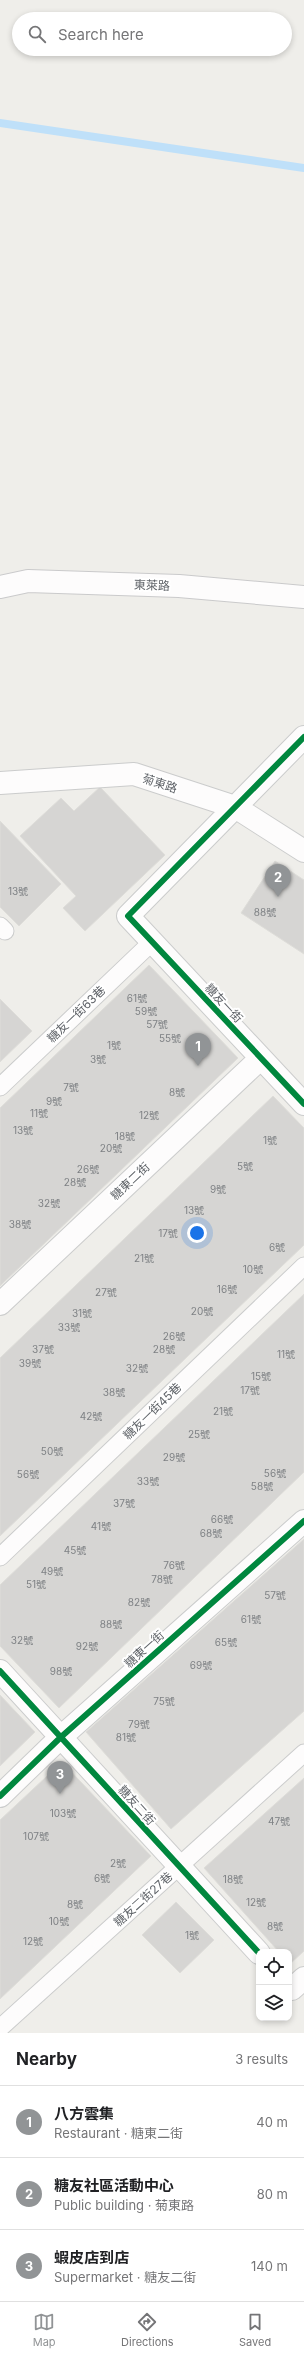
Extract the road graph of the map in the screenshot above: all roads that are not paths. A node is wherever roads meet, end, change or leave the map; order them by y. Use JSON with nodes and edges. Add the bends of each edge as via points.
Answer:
{"nodes":[{"id":1,"x":0,"y":587,"type":"edge"},
{"id":2,"x":304,"y":597,"type":"edge"},
{"id":3,"x":304,"y":738,"type":"edge"},
{"id":4,"x":0,"y":783,"type":"edge"},
{"id":5,"x":235,"y":807,"type":"junction"},
{"id":6,"x":304,"y":851,"type":"edge"},
{"id":7,"x":152,"y":942,"type":"junction"},
{"id":8,"x":261,"y":1058,"type":"junction"},
{"id":9,"x":0,"y":1087,"type":"edge"},
{"id":10,"x":304,"y":1104,"type":"edge"},
{"id":11,"x":304,"y":1266,"type":"edge"},
{"id":12,"x":0,"y":1304,"type":"edge"},
{"id":13,"x":304,"y":1521,"type":"edge"},
{"id":14,"x":0,"y":1557,"type":"edge"},
{"id":15,"x":0,"y":1671,"type":"edge"},
{"id":16,"x":61,"y":1737,"type":"junction"},
{"id":17,"x":304,"y":1753,"type":"edge"},
{"id":18,"x":0,"y":1796,"type":"edge"},
{"id":19,"x":178,"y":1867,"type":"junction"},
{"id":20,"x":256,"y":1950,"type":"edge"},
{"id":21,"x":304,"y":1978,"type":"edge"},
{"id":22,"x":292,"y":1989,"type":"edge"},
{"id":23,"x":0,"y":2028,"type":"edge"}],
"edges":[{"from":1,"to":2,"type":"street","name":"東萊路","via":[[28,581],[179,586]]},
{"from":3,"to":5,"type":"street"},
{"from":4,"to":5,"type":"street","name":"菊東路","via":[[134,774]]},
{"from":5,"to":6,"type":"street","name":"菊東路"},
{"from":5,"to":7,"type":"street","name":"糖友一街","via":[[128,916]]},
{"from":7,"to":8,"type":"street","name":"糖友一街"},
{"from":7,"to":9,"type":"lane","name":"糖友一街63巷"},
{"from":8,"to":10,"type":"street","name":"糖友一街"},
{"from":8,"to":12,"type":"street","name":"糖東二街"},
{"from":11,"to":14,"type":"lane","name":"糖友一街45巷"},
{"from":13,"to":16,"type":"street","name":"糖東一街"},
{"from":15,"to":16,"type":"street","name":"糖友二街"},
{"from":16,"to":18,"type":"street","name":"糖東一街"},
{"from":16,"to":19,"type":"street","name":"糖友二街"},
{"from":17,"to":19,"type":"lane","name":"糖友二街27巷"},
{"from":19,"to":20,"type":"street","name":"糖友二街"},
{"from":19,"to":23,"type":"lane","name":"糖友二街27巷"},
{"from":21,"to":22,"type":"street"}]}
